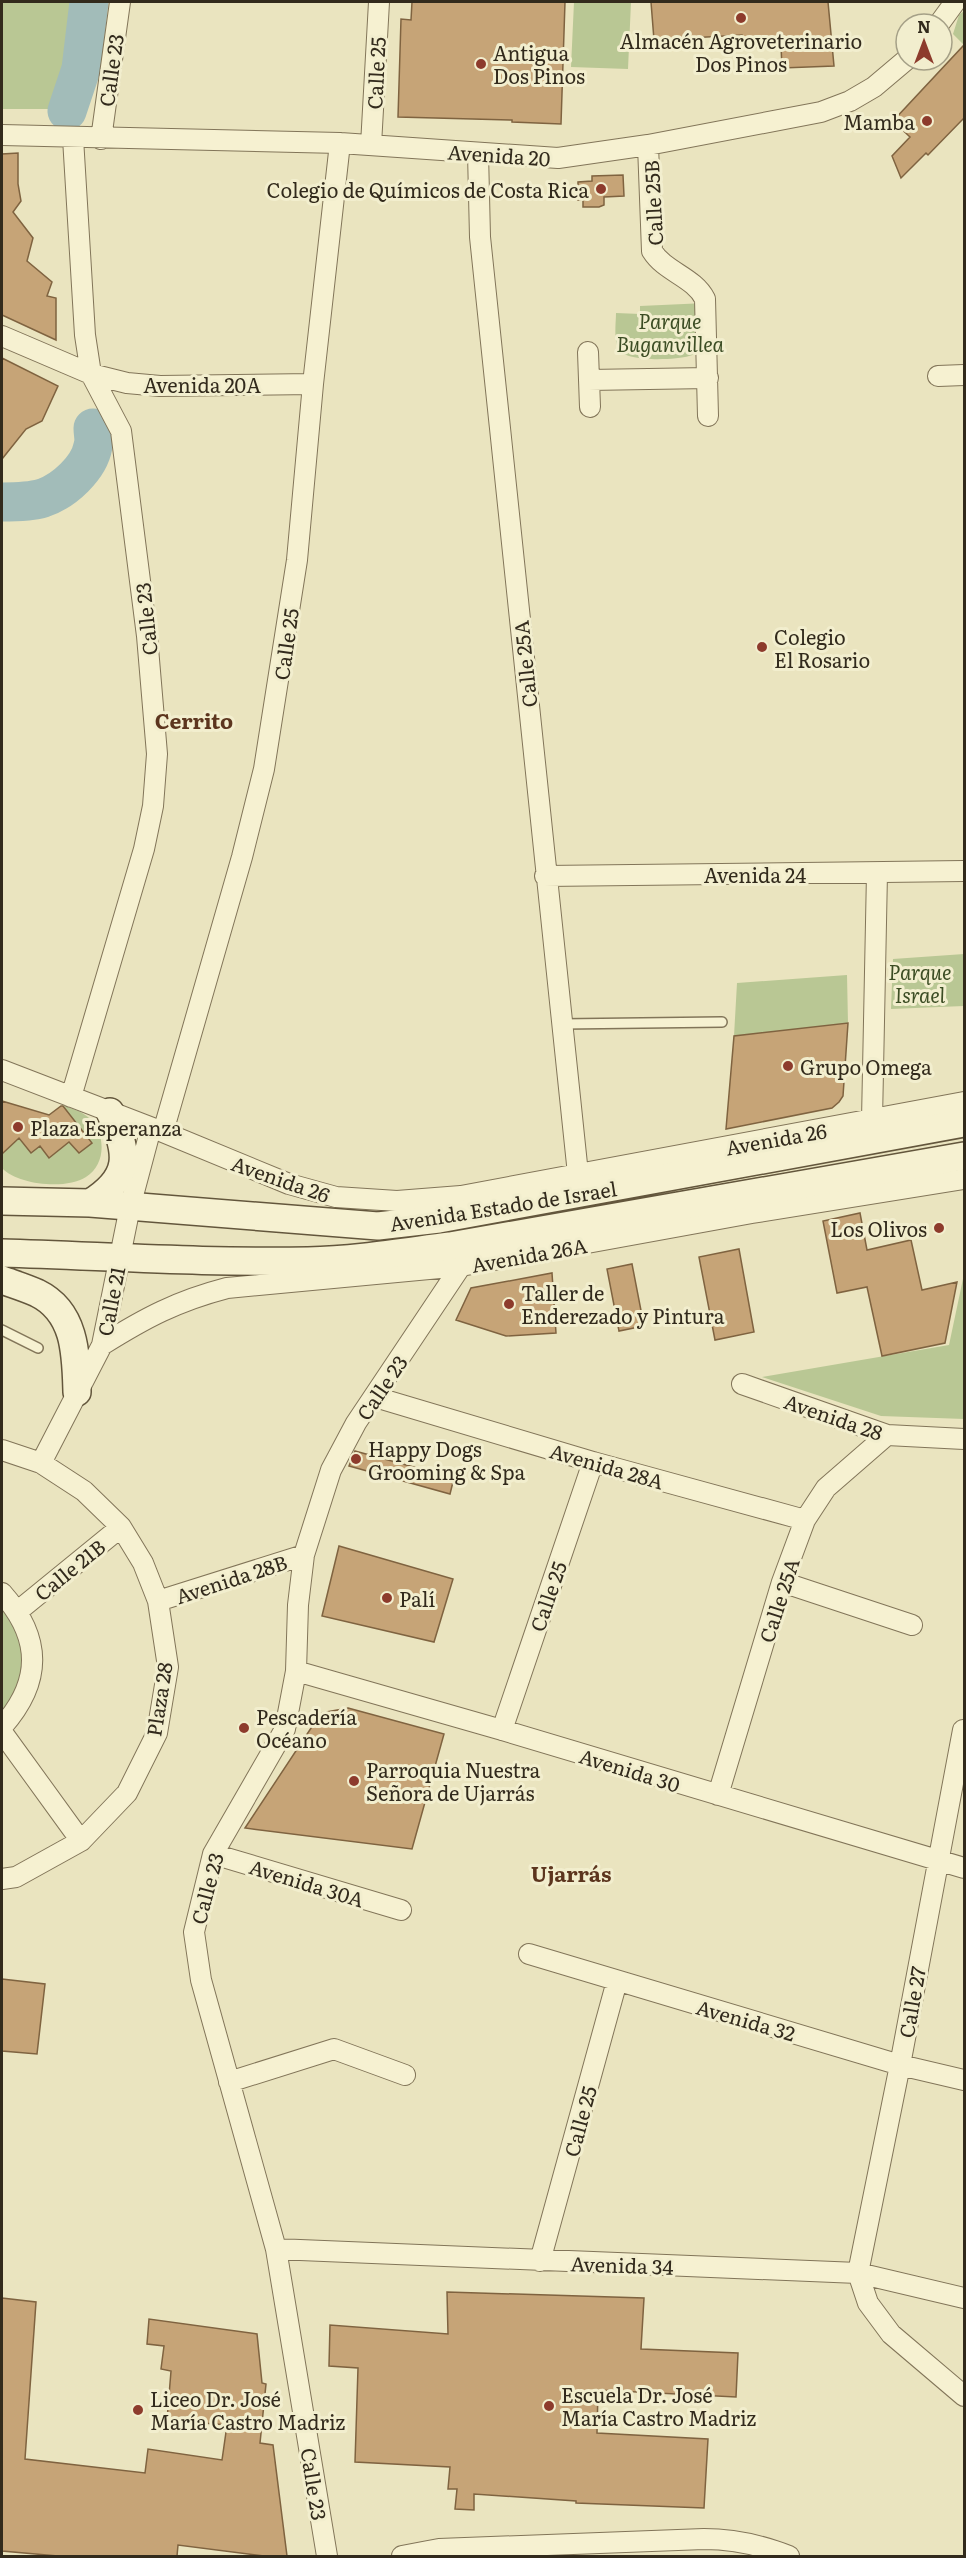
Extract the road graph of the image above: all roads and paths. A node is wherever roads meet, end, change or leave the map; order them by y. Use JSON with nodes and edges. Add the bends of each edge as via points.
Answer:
{"nodes":[{"id":1,"x":120,"y":2,"type":"edge"},
{"id":2,"x":379,"y":2,"type":"edge"},
{"id":3,"x":894,"y":70,"type":"edge"},
{"id":4,"x":2,"y":135,"type":"edge"},
{"id":5,"x":73,"y":138,"type":"junction"},
{"id":6,"x":101,"y":139,"type":"junction"},
{"id":7,"x":340,"y":143,"type":"junction"},
{"id":8,"x":371,"y":145,"type":"junction"},
{"id":9,"x":648,"y":145,"type":"junction"},
{"id":10,"x":478,"y":153,"type":"junction"},
{"id":11,"x":2,"y":336,"type":"edge"},
{"id":12,"x":588,"y":351,"type":"dead end"},
{"id":13,"x":91,"y":374,"type":"junction"},
{"id":14,"x":964,"y":375,"type":"edge"},
{"id":15,"x":938,"y":376,"type":"dead end"},
{"id":16,"x":708,"y":378,"type":"junction"},
{"id":17,"x":589,"y":380,"type":"junction"},
{"id":18,"x":313,"y":384,"type":"junction"},
{"id":19,"x":590,"y":407,"type":"dead end"},
{"id":20,"x":708,"y":416,"type":"dead end"},
{"id":21,"x":964,"y":871,"type":"edge"},
{"id":22,"x":877,"y":873,"type":"junction"},
{"id":23,"x":545,"y":876,"type":"junction"},
{"id":24,"x":722,"y":1022,"type":"dead end"},
{"id":25,"x":562,"y":1024,"type":"junction"},
{"id":26,"x":2,"y":1070,"type":"edge"},
{"id":27,"x":72,"y":1097,"type":"junction"},
{"id":28,"x":964,"y":1102,"type":"edge"},
{"id":29,"x":110,"y":1112,"type":"junction"},
{"id":30,"x":872,"y":1120,"type":"junction"},
{"id":31,"x":964,"y":1123,"type":"edge"},
{"id":32,"x":157,"y":1130,"type":"junction"},
{"id":33,"x":964,"y":1156,"type":"edge"},
{"id":34,"x":578,"y":1174,"type":"junction"},
{"id":35,"x":964,"y":1179,"type":"edge"},
{"id":36,"x":2,"y":1201,"type":"edge"},
{"id":37,"x":90,"y":1203,"type":"junction"},
{"id":38,"x":130,"y":1207,"type":"junction"},
{"id":39,"x":2,"y":1253,"type":"edge"},
{"id":40,"x":119,"y":1256,"type":"junction"},
{"id":41,"x":461,"y":1266,"type":"junction"},
{"id":42,"x":2,"y":1280,"type":"edge"},
{"id":43,"x":2,"y":1330,"type":"edge"},
{"id":44,"x":102,"y":1345,"type":"junction"},
{"id":45,"x":38,"y":1348,"type":"dead end"},
{"id":46,"x":742,"y":1384,"type":"dead end"},
{"id":47,"x":77,"y":1392,"type":"junction"},
{"id":48,"x":375,"y":1396,"type":"junction"},
{"id":49,"x":887,"y":1435,"type":"junction"},
{"id":50,"x":964,"y":1439,"type":"edge"},
{"id":51,"x":2,"y":1450,"type":"edge"},
{"id":52,"x":592,"y":1462,"type":"junction"},
{"id":53,"x":41,"y":1463,"type":"junction"},
{"id":54,"x":805,"y":1520,"type":"junction"},
{"id":55,"x":121,"y":1527,"type":"junction"},
{"id":56,"x":304,"y":1555,"type":"junction"},
{"id":57,"x":782,"y":1582,"type":"junction"},
{"id":58,"x":2,"y":1593,"type":"edge"},
{"id":59,"x":158,"y":1601,"type":"junction"},
{"id":60,"x":18,"y":1611,"type":"junction"},
{"id":61,"x":912,"y":1625,"type":"dead end"},
{"id":62,"x":296,"y":1671,"type":"junction"},
{"id":63,"x":2,"y":1727,"type":"edge"},
{"id":64,"x":502,"y":1730,"type":"junction"},
{"id":65,"x":963,"y":1730,"type":"dead end"},
{"id":66,"x":2,"y":1732,"type":"edge"},
{"id":67,"x":718,"y":1795,"type":"junction"},
{"id":68,"x":81,"y":1841,"type":"junction"},
{"id":69,"x":213,"y":1854,"type":"junction"},
{"id":70,"x":937,"y":1861,"type":"junction"},
{"id":71,"x":964,"y":1868,"type":"edge"},
{"id":72,"x":2,"y":1879,"type":"edge"},
{"id":73,"x":401,"y":1910,"type":"dead end"},
{"id":74,"x":529,"y":1954,"type":"dead end"},
{"id":75,"x":617,"y":1981,"type":"junction"},
{"id":76,"x":900,"y":2065,"type":"junction"},
{"id":77,"x":405,"y":2075,"type":"dead end"},
{"id":78,"x":964,"y":2080,"type":"edge"},
{"id":79,"x":229,"y":2082,"type":"junction"},
{"id":80,"x":276,"y":2249,"type":"junction"},
{"id":81,"x":540,"y":2260,"type":"junction"},
{"id":82,"x":858,"y":2273,"type":"junction"},
{"id":83,"x":964,"y":2298,"type":"edge"},
{"id":84,"x":964,"y":2397,"type":"edge"},
{"id":85,"x":327,"y":2556,"type":"edge"},
{"id":86,"x":402,"y":2556,"type":"edge"},
{"id":87,"x":789,"y":2556,"type":"edge"}],
"edges":[{"from":1,"to":6,"type":"street","name":"Calle 23"},
{"from":2,"to":8,"type":"street","name":"Calle 25"},
{"from":3,"to":9,"type":"street","name":"Avenida 20","via":[[850,101],[821,112]]},
{"from":4,"to":5,"type":"street","name":"Avenida 20"},
{"from":5,"to":6,"type":"street","name":"Avenida 20"},
{"from":5,"to":13,"type":"street","name":"Calle 23","via":[[85,335]]},
{"from":6,"to":7,"type":"street","name":"Avenida 20"},
{"from":7,"to":8,"type":"street","name":"Avenida 20"},
{"from":7,"to":18,"type":"street","name":"Calle 25"},
{"from":8,"to":10,"type":"street","name":"Avenida 20"},
{"from":9,"to":10,"type":"street","name":"Avenida 20","via":[[558,158]]},
{"from":9,"to":16,"type":"street","name":"Calle 25B","via":[[652,251],[705,299]]},
{"from":10,"to":23,"type":"street","name":"Calle 25A","via":[[480,237]]},
{"from":11,"to":13,"type":"street","name":"Avenida 20A"},
{"from":12,"to":17,"type":"street"},
{"from":13,"to":18,"type":"street","name":"Avenida 20A","via":[[160,386]]},
{"from":13,"to":27,"type":"street","name":"Calle 23","via":[[122,431],[157,754],[153,806],[144,849]]},
{"from":14,"to":15,"type":"street"},
{"from":16,"to":17,"type":"street"},
{"from":16,"to":20,"type":"street","name":"Calle 25B"},
{"from":17,"to":19,"type":"street"},
{"from":18,"to":32,"type":"street","name":"Calle 25","via":[[297,560],[264,769],[242,857]]},
{"from":21,"to":22,"type":"street","name":"Avenida 24"},
{"from":22,"to":23,"type":"street","name":"Avenida 24"},
{"from":22,"to":30,"type":"street"},
{"from":23,"to":25,"type":"street","name":"Calle 25A"},
{"from":24,"to":25,"type":"lane"},
{"from":25,"to":34,"type":"street","name":"Calle 25A"},
{"from":26,"to":27,"type":"street","name":"Avenida 26"},
{"from":27,"to":29,"type":"street","name":"Avenida 26"},
{"from":28,"to":30,"type":"street","name":"Avenida 26"},
{"from":29,"to":32,"type":"street","name":"Avenida 26"},
{"from":29,"to":37,"type":"main road","via":[[125,1151],[123,1167],[112,1188]]},
{"from":30,"to":34,"type":"street","name":"Avenida 26"},
{"from":31,"to":38,"type":"main road","name":"Avenida Estado de Israel","via":[[439,1220],[378,1226]]},
{"from":32,"to":34,"type":"street","name":"Avenida 26","via":[[289,1184],[336,1197],[397,1201],[461,1196]]},
{"from":32,"to":38,"type":"street","name":"Calle 21"},
{"from":33,"to":40,"type":"main road","name":"Avenida Estado de Israel","via":[[450,1246],[368,1256],[252,1261]]},
{"from":35,"to":41,"type":"street","name":"Avenida 26A"},
{"from":36,"to":37,"type":"main road","name":"Avenida Estado de Israel"},
{"from":37,"to":38,"type":"main road","name":"Avenida Estado de Israel"},
{"from":38,"to":40,"type":"street","name":"Calle 21"},
{"from":39,"to":40,"type":"main road","name":"Avenida Estado de Israel"},
{"from":40,"to":44,"type":"street","name":"Calle 21"},
{"from":41,"to":44,"type":"street","name":"Avenida 26A","via":[[227,1288],[190,1298],[147,1317]]},
{"from":41,"to":48,"type":"street","name":"Calle 23"},
{"from":42,"to":47,"type":"main road","via":[[39,1294],[62,1315],[73,1336]]},
{"from":43,"to":45,"type":"lane"},
{"from":44,"to":47,"type":"street","name":"Calle 21"},
{"from":46,"to":49,"type":"street","name":"Avenida 28"},
{"from":47,"to":53,"type":"street","name":"Calle 21"},
{"from":48,"to":52,"type":"street","name":"Avenida 28A"},
{"from":48,"to":56,"type":"street","name":"Calle 23","via":[[331,1470]]},
{"from":49,"to":50,"type":"street","name":"Avenida 28"},
{"from":49,"to":54,"type":"street","name":"Calle 25A","via":[[826,1488]]},
{"from":51,"to":53,"type":"street","name":"Plaza 28"},
{"from":52,"to":54,"type":"street","name":"Avenida 28A"},
{"from":52,"to":64,"type":"street","name":"Calle 25"},
{"from":53,"to":55,"type":"street","name":"Plaza 28","via":[[84,1491]]},
{"from":54,"to":57,"type":"street","name":"Calle 25A"},
{"from":55,"to":59,"type":"street","name":"Plaza 28","via":[[143,1563]]},
{"from":55,"to":60,"type":"street","name":"Calle 21B"},
{"from":56,"to":59,"type":"street","name":"Avenida 28B"},
{"from":56,"to":62,"type":"street","name":"Calle 23"},
{"from":57,"to":61,"type":"street"},
{"from":57,"to":67,"type":"street","name":"Calle 25A"},
{"from":58,"to":60,"type":"street"},
{"from":59,"to":68,"type":"street","name":"Plaza 28","via":[[168,1667],[157,1733],[127,1793]]},
{"from":60,"to":63,"type":"street","via":[[29,1635],[32,1661],[28,1686],[17,1710]]},
{"from":62,"to":64,"type":"street","name":"Avenida 30"},
{"from":62,"to":69,"type":"street","name":"Calle 23","via":[[285,1729]]},
{"from":64,"to":67,"type":"street","name":"Avenida 30"},
{"from":65,"to":70,"type":"street","name":"Calle 27"},
{"from":66,"to":68,"type":"street"},
{"from":67,"to":70,"type":"street","name":"Avenida 30"},
{"from":68,"to":72,"type":"street","name":"Plaza 28","via":[[16,1877]]},
{"from":69,"to":73,"type":"street","name":"Avenida 30A"},
{"from":69,"to":79,"type":"street","name":"Calle 23","via":[[194,1932],[201,1980]]},
{"from":70,"to":71,"type":"street","name":"Avenida 30"},
{"from":70,"to":76,"type":"street","name":"Calle 27"},
{"from":74,"to":75,"type":"street","name":"Avenida 32"},
{"from":75,"to":76,"type":"street","name":"Avenida 32"},
{"from":75,"to":81,"type":"street","name":"Calle 25"},
{"from":76,"to":78,"type":"street","name":"Avenida 32"},
{"from":76,"to":82,"type":"street","name":"Calle 27"},
{"from":77,"to":79,"type":"street","via":[[334,2049]]},
{"from":79,"to":80,"type":"street","name":"Calle 23"},
{"from":80,"to":81,"type":"street","name":"Avenida 34"},
{"from":80,"to":85,"type":"street","name":"Calle 23"},
{"from":81,"to":82,"type":"street","name":"Avenida 34"},
{"from":82,"to":83,"type":"street","name":"Avenida 34"},
{"from":82,"to":84,"type":"street","via":[[868,2303],[891,2334]]},
{"from":86,"to":87,"type":"street","via":[[440,2549],[704,2539],[733,2539]]}]}
